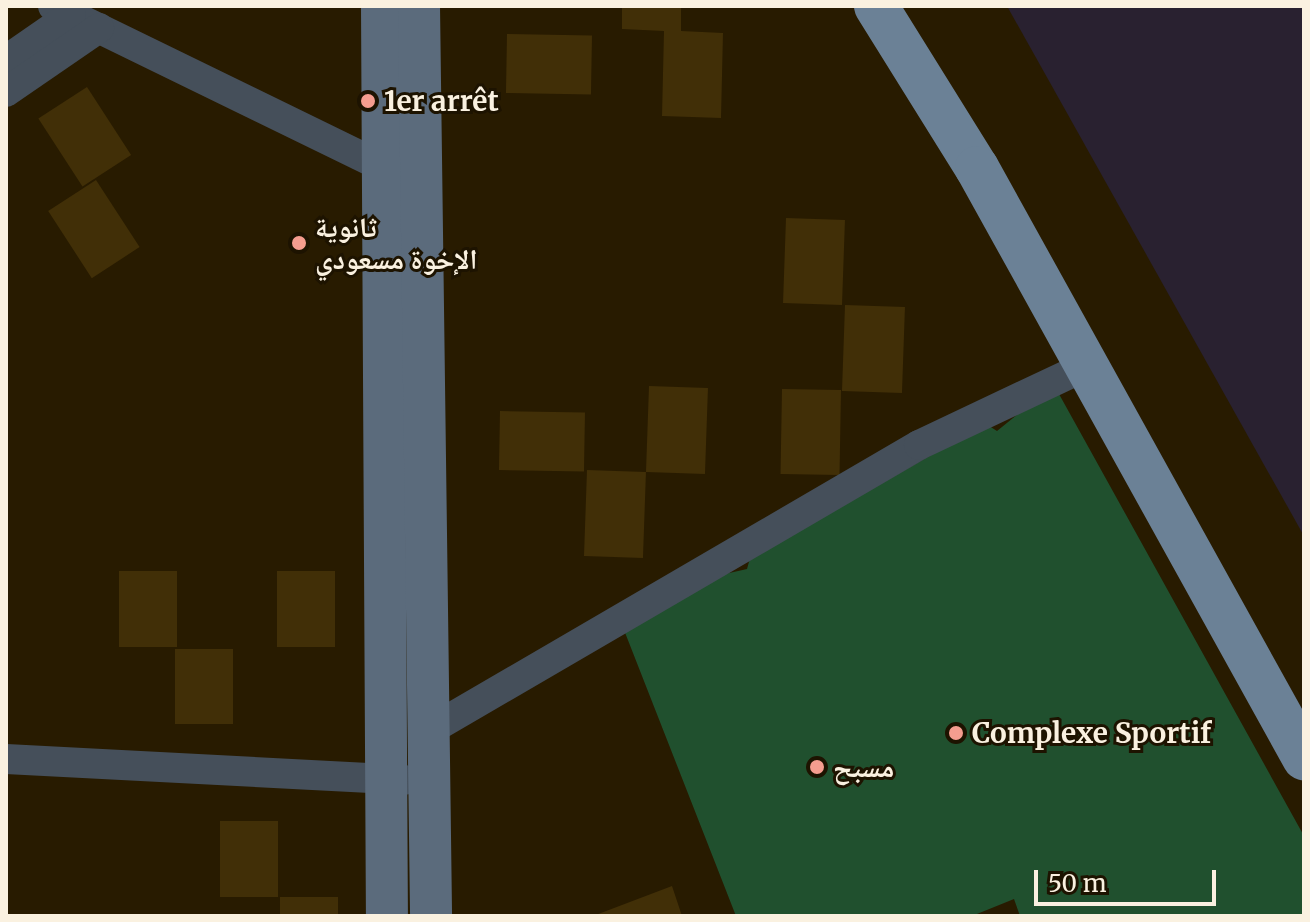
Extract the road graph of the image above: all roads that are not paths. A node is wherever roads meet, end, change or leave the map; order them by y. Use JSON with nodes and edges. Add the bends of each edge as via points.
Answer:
{"nodes":[{"id":1,"x":382,"y":6,"type":"edge"},
{"id":2,"x":419,"y":6,"type":"edge"},
{"id":3,"x":876,"y":6,"type":"edge"},
{"id":4,"x":911,"y":6,"type":"edge"},
{"id":5,"x":62,"y":10,"type":"edge"},
{"id":6,"x":99,"y":28,"type":"junction"},
{"id":7,"x":6,"y":60,"type":"edge"},
{"id":8,"x":6,"y":92,"type":"edge"},
{"id":9,"x":386,"y":168,"type":"junction"},
{"id":10,"x":423,"y":186,"type":"junction"},
{"id":11,"x":1086,"y":366,"type":"junction"},
{"id":12,"x":1304,"y":710,"type":"edge"},
{"id":13,"x":430,"y":730,"type":"junction"},
{"id":14,"x":1304,"y":758,"type":"edge"},
{"id":15,"x":6,"y":759,"type":"edge"},
{"id":16,"x":430,"y":779,"type":"junction"},
{"id":17,"x":384,"y":781,"type":"junction"},
{"id":18,"x":387,"y":916,"type":"edge"},
{"id":19,"x":431,"y":916,"type":"edge"}],
"edges":[{"from":1,"to":9,"type":"street"},
{"from":2,"to":10,"type":"street"},
{"from":3,"to":11,"type":"main road"},
{"from":4,"to":12,"type":"main road","via":[[1068,274]]},
{"from":5,"to":6,"type":"street"},
{"from":5,"to":7,"type":"street"},
{"from":6,"to":8,"type":"street"},
{"from":6,"to":9,"type":"street"},
{"from":9,"to":10,"type":"street"},
{"from":9,"to":17,"type":"street"},
{"from":10,"to":13,"type":"street"},
{"from":11,"to":13,"type":"street","via":[[919,445]]},
{"from":11,"to":14,"type":"main road"},
{"from":13,"to":16,"type":"street"},
{"from":15,"to":17,"type":"street"},
{"from":16,"to":17,"type":"street"},
{"from":16,"to":19,"type":"street"},
{"from":17,"to":18,"type":"street"}]}
